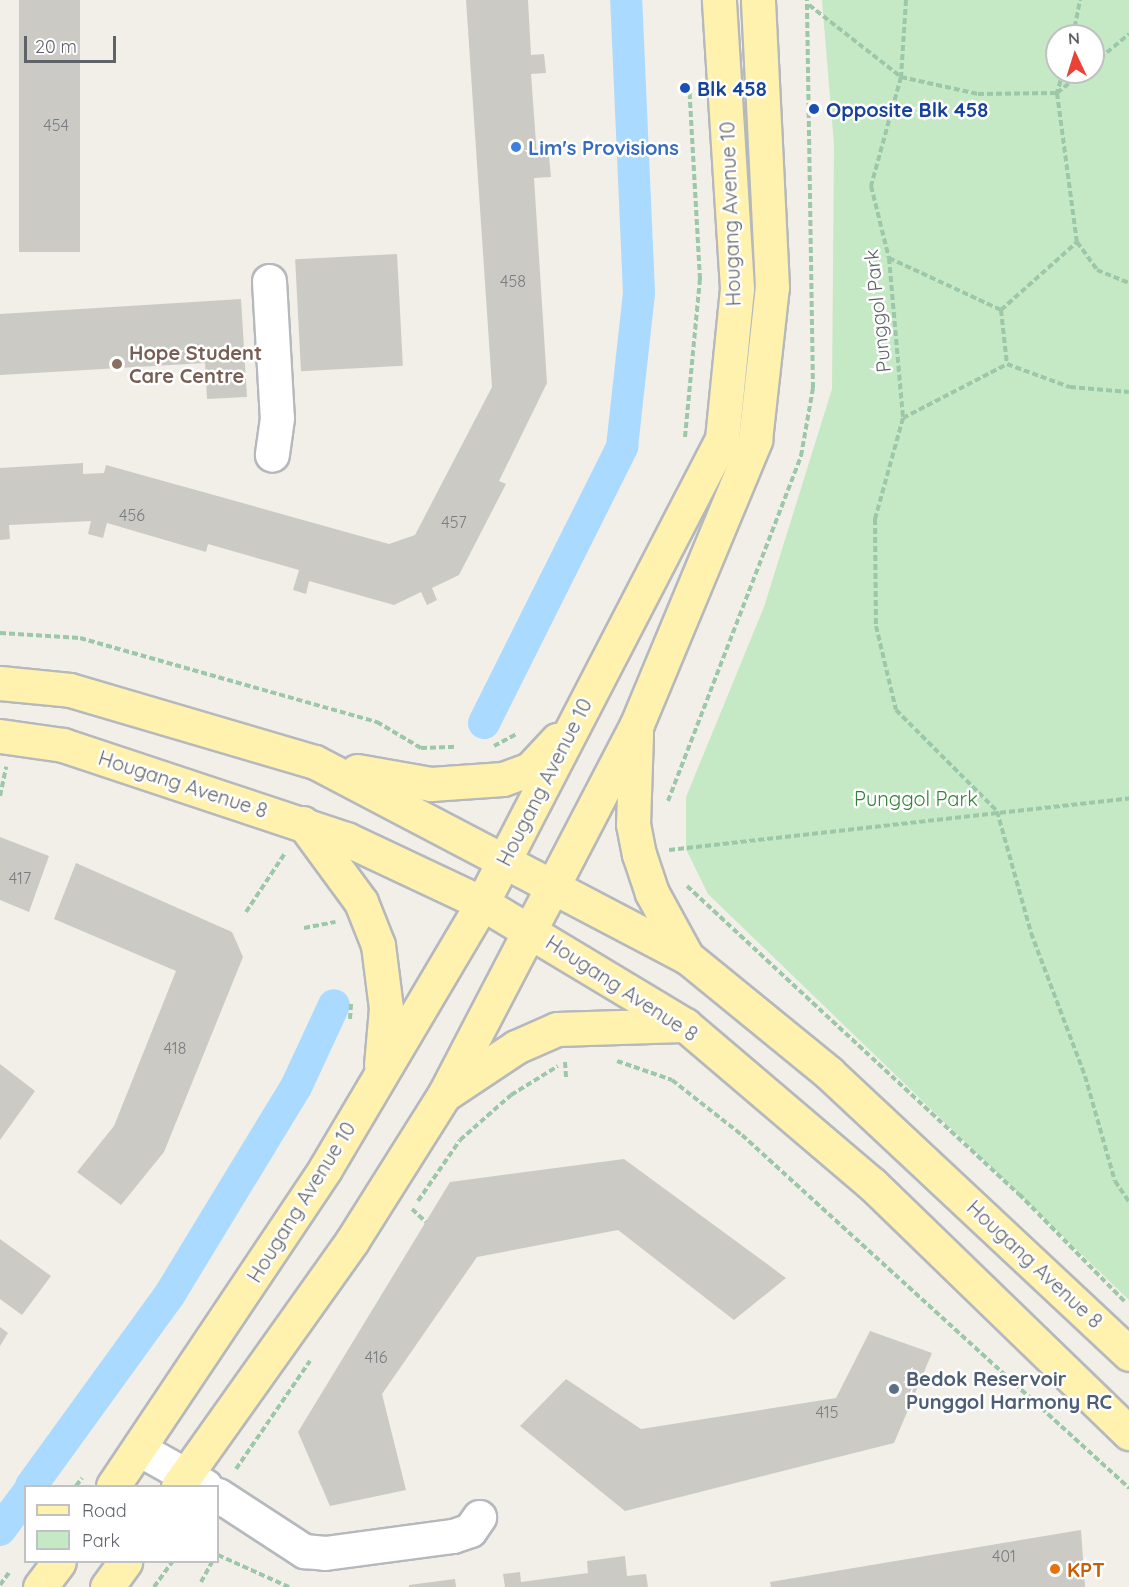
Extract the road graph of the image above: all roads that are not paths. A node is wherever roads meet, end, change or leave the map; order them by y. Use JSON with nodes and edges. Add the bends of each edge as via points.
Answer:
{"nodes":[{"id":1,"x":719,"y":0,"type":"edge"},
{"id":2,"x":758,"y":0,"type":"edge"},
{"id":3,"x":269,"y":281,"type":"dead end"},
{"id":4,"x":272,"y":455,"type":"dead end"},
{"id":5,"x":0,"y":682,"type":"edge"},
{"id":6,"x":576,"y":719,"type":"junction"},
{"id":7,"x":637,"y":724,"type":"junction"},
{"id":8,"x":3,"y":749,"type":"edge"},
{"id":9,"x":315,"y":762,"type":"junction"},
{"id":10,"x":295,"y":837,"type":"junction"},
{"id":11,"x":506,"y":860,"type":"junction"},
{"id":12,"x":554,"y":885,"type":"junction"},
{"id":13,"x":482,"y":903,"type":"junction"},
{"id":14,"x":530,"y":930,"type":"junction"},
{"id":15,"x":687,"y":957,"type":"junction"},
{"id":16,"x":685,"y":1025,"type":"junction"},
{"id":17,"x":380,"y":1076,"type":"junction"},
{"id":18,"x":444,"y":1095,"type":"junction"},
{"id":19,"x":1129,"y":1354,"type":"edge"},
{"id":20,"x":1129,"y":1433,"type":"edge"},
{"id":21,"x":139,"y":1449,"type":"junction"},
{"id":22,"x":102,"y":1477,"type":"edge"},
{"id":23,"x":190,"y":1482,"type":"edge"},
{"id":24,"x":219,"y":1496,"type":"edge"},
{"id":25,"x":479,"y":1517,"type":"dead end"},
{"id":26,"x":58,"y":1563,"type":"edge"},
{"id":27,"x":124,"y":1563,"type":"edge"},
{"id":28,"x":40,"y":1587,"type":"edge"},
{"id":29,"x":107,"y":1587,"type":"edge"}],
"edges":[{"from":1,"to":6,"type":"main road","name":"Hougang Avenue 10","via":[[737,288],[722,439]]},
{"from":2,"to":7,"type":"main road","name":"Hougang Avenue 10","via":[[772,288],[755,440]]},
{"from":3,"to":4,"type":"lane","via":[[277,418]]},
{"from":5,"to":9,"type":"main road","name":"Hougang Avenue 8","via":[[70,690]]},
{"from":6,"to":9,"type":"main road","via":[[530,769],[502,779],[431,784]]},
{"from":6,"to":11,"type":"main road","name":"Hougang Avenue 10"},
{"from":7,"to":12,"type":"main road","name":"Hougang Avenue 10"},
{"from":7,"to":15,"type":"main road","via":[[633,824],[639,854],[652,893]]},
{"from":8,"to":10,"type":"main road","name":"Hougang Avenue 8","via":[[63,745]]},
{"from":9,"to":11,"type":"main road","name":"Hougang Avenue 8"},
{"from":10,"to":13,"type":"main road","name":"Hougang Avenue 8"},
{"from":10,"to":17,"type":"main road","via":[[361,902],[378,945],[386,1008]]},
{"from":11,"to":12,"type":"main road","name":"Hougang Avenue 8"},
{"from":11,"to":13,"type":"main road","name":"Hougang Avenue 10"},
{"from":12,"to":14,"type":"main road","name":"Hougang Avenue 10"},
{"from":12,"to":15,"type":"main road","name":"Hougang Avenue 8"},
{"from":13,"to":14,"type":"main road","name":"Hougang Avenue 8"},
{"from":13,"to":17,"type":"main road","name":"Hougang Avenue 10"},
{"from":14,"to":16,"type":"main road","name":"Hougang Avenue 8"},
{"from":14,"to":18,"type":"main road","name":"Hougang Avenue 10"},
{"from":15,"to":19,"type":"main road","name":"Hougang Avenue 8","via":[[829,1073]]},
{"from":16,"to":18,"type":"main road","via":[[557,1029],[516,1047]]},
{"from":16,"to":20,"type":"main road","name":"Hougang Avenue 8","via":[[872,1184]]},
{"from":17,"to":21,"type":"main road","name":"Hougang Avenue 10","via":[[325,1169]]},
{"from":18,"to":23,"type":"main road","name":"Hougang Avenue 10"},
{"from":21,"to":22,"type":"main road","name":"Hougang Avenue 10"},
{"from":21,"to":23,"type":"lane"},
{"from":24,"to":25,"type":"lane","via":[[304,1551],[325,1553],[453,1536],[470,1530]]},
{"from":26,"to":28,"type":"main road"},
{"from":27,"to":29,"type":"main road"}]}
